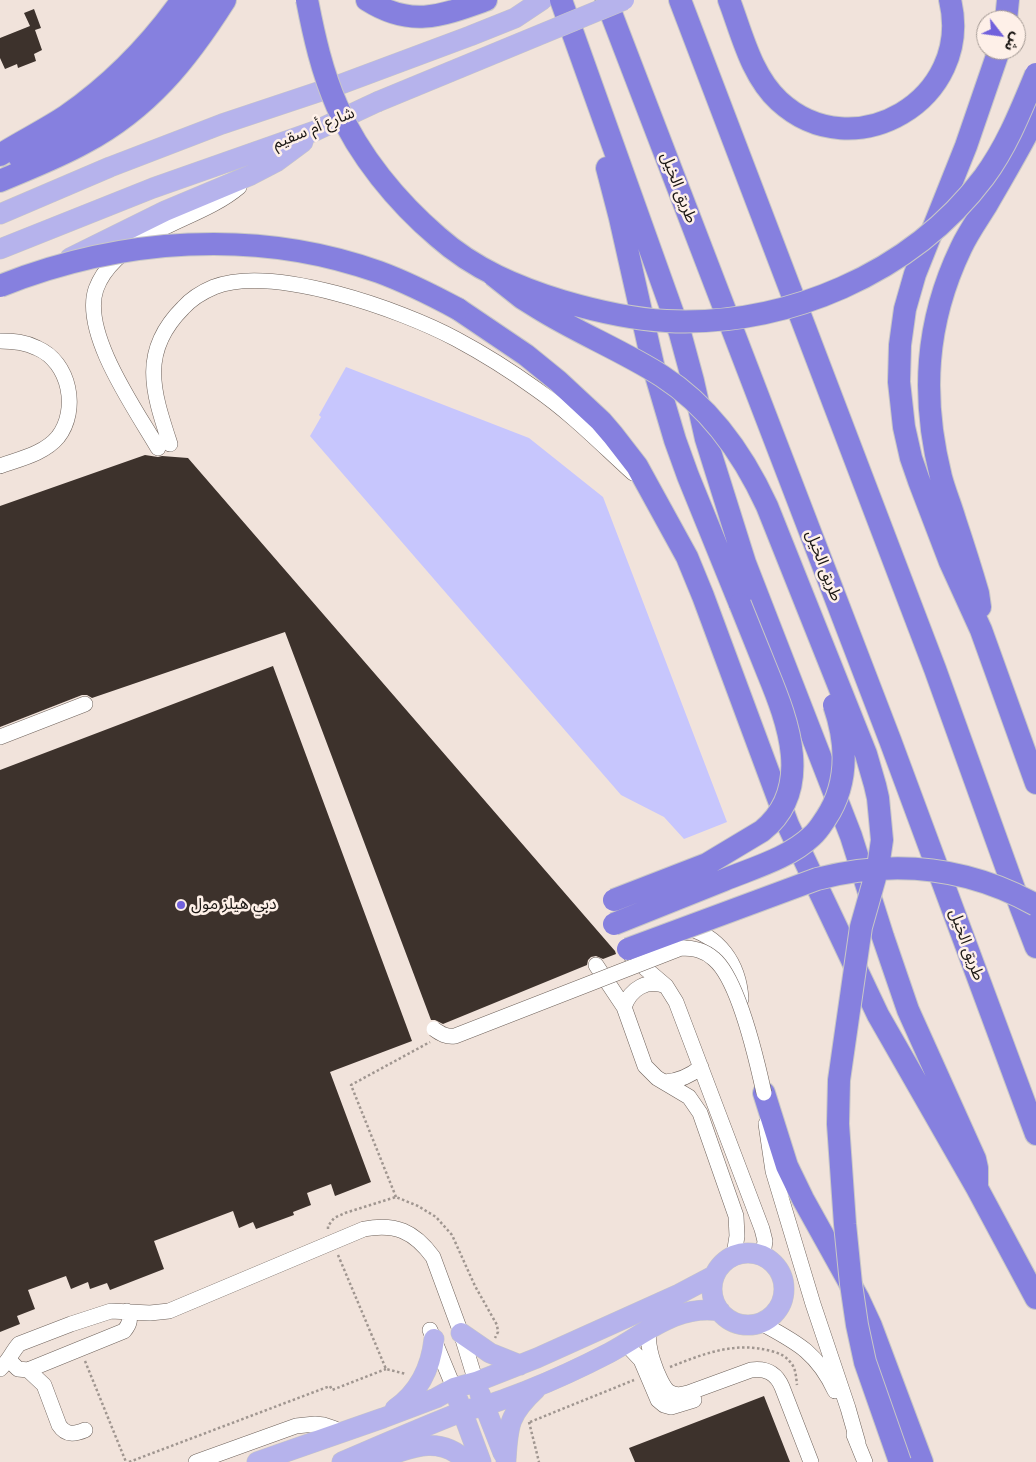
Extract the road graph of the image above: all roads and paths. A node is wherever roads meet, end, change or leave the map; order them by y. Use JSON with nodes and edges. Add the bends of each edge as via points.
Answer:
{"nodes":[{"id":1,"x":182,"y":0,"type":"edge"},
{"id":2,"x":206,"y":0,"type":"edge"},
{"id":3,"x":225,"y":0,"type":"edge"},
{"id":4,"x":307,"y":0,"type":"edge"},
{"id":5,"x":368,"y":0,"type":"edge"},
{"id":6,"x":486,"y":0,"type":"edge"},
{"id":7,"x":542,"y":0,"type":"edge"},
{"id":8,"x":561,"y":0,"type":"edge"},
{"id":9,"x":606,"y":0,"type":"edge"},
{"id":10,"x":624,"y":0,"type":"edge"},
{"id":11,"x":680,"y":0,"type":"edge"},
{"id":12,"x":729,"y":0,"type":"edge"},
{"id":13,"x":950,"y":0,"type":"edge"},
{"id":14,"x":996,"y":60,"type":"edge"},
{"id":15,"x":586,"y":70,"type":"junction"},
{"id":16,"x":1036,"y":74,"type":"edge"},
{"id":17,"x":1036,"y":116,"type":"edge"},
{"id":18,"x":315,"y":131,"type":"junction"},
{"id":19,"x":0,"y":155,"type":"edge"},
{"id":20,"x":0,"y":164,"type":"edge"},
{"id":21,"x":251,"y":175,"type":"junction"},
{"id":22,"x":0,"y":181,"type":"edge"},
{"id":23,"x":0,"y":214,"type":"edge"},
{"id":24,"x":0,"y":250,"type":"edge"},
{"id":25,"x":493,"y":275,"type":"junction"},
{"id":26,"x":0,"y":286,"type":"edge"},
{"id":27,"x":0,"y":296,"type":"edge"},
{"id":28,"x":0,"y":341,"type":"edge"},
{"id":29,"x":0,"y":466,"type":"edge"},
{"id":30,"x":653,"y":494,"type":"junction"},
{"id":31,"x":810,"y":614,"type":"junction"},
{"id":32,"x":981,"y":630,"type":"junction"},
{"id":33,"x":85,"y":704,"type":"dead end"},
{"id":34,"x":0,"y":737,"type":"edge"},
{"id":35,"x":1036,"y":783,"type":"edge"},
{"id":36,"x":614,"y":900,"type":"dead end"},
{"id":37,"x":1036,"y":905,"type":"edge"},
{"id":38,"x":623,"y":942,"type":"junction"},
{"id":39,"x":1036,"y":947,"type":"edge"},
{"id":40,"x":596,"y":965,"type":"dead end"},
{"id":41,"x":666,"y":986,"type":"junction"},
{"id":42,"x":624,"y":1007,"type":"junction"},
{"id":43,"x":742,"y":1011,"type":"junction"},
{"id":44,"x":438,"y":1032,"type":"joint"},
{"id":45,"x":701,"y":1068,"type":"junction"},
{"id":46,"x":665,"y":1082,"type":"junction"},
{"id":47,"x":764,"y":1093,"type":"junction"},
{"id":48,"x":1036,"y":1134,"type":"edge"},
{"id":49,"x":977,"y":1188,"type":"junction"},
{"id":50,"x":396,"y":1197,"type":"dead end"},
{"id":51,"x":332,"y":1242,"type":"junction"},
{"id":52,"x":734,"y":1255,"type":"junction"},
{"id":53,"x":763,"y":1255,"type":"junction"},
{"id":54,"x":715,"y":1274,"type":"junction"},
{"id":55,"x":1036,"y":1298,"type":"edge"},
{"id":56,"x":127,"y":1311,"type":"junction"},
{"id":57,"x":720,"y":1311,"type":"junction"},
{"id":58,"x":761,"y":1322,"type":"junction"},
{"id":59,"x":651,"y":1327,"type":"junction"},
{"id":60,"x":461,"y":1333,"type":"junction"},
{"id":61,"x":432,"y":1334,"type":"joint"},
{"id":62,"x":626,"y":1343,"type":"junction"},
{"id":63,"x":80,"y":1349,"type":"junction"},
{"id":64,"x":10,"y":1357,"type":"junction"},
{"id":65,"x":48,"y":1362,"type":"junction"},
{"id":66,"x":520,"y":1365,"type":"junction"},
{"id":67,"x":0,"y":1369,"type":"edge"},
{"id":68,"x":386,"y":1369,"type":"junction"},
{"id":69,"x":28,"y":1370,"type":"junction"},
{"id":70,"x":423,"y":1378,"type":"junction"},
{"id":71,"x":476,"y":1382,"type":"junction"},
{"id":72,"x":542,"y":1384,"type":"junction"},
{"id":73,"x":44,"y":1385,"type":"junction"},
{"id":74,"x":454,"y":1388,"type":"junction"},
{"id":75,"x":485,"y":1406,"type":"junction"},
{"id":76,"x":462,"y":1412,"type":"junction"},
{"id":77,"x":383,"y":1418,"type":"junction"},
{"id":78,"x":530,"y":1422,"type":"dead end"},
{"id":79,"x":85,"y":1430,"type":"dead end"},
{"id":80,"x":342,"y":1432,"type":"junction"},
{"id":81,"x":858,"y":1443,"type":"junction"},
{"id":82,"x":506,"y":1461,"type":"edge"},
{"id":83,"x":128,"y":1462,"type":"edge"},
{"id":84,"x":196,"y":1462,"type":"edge"},
{"id":85,"x":257,"y":1462,"type":"edge"},
{"id":86,"x":342,"y":1462,"type":"edge"},
{"id":87,"x":372,"y":1462,"type":"edge"},
{"id":88,"x":467,"y":1462,"type":"edge"},
{"id":89,"x":481,"y":1462,"type":"edge"},
{"id":90,"x":539,"y":1462,"type":"edge"},
{"id":91,"x":800,"y":1462,"type":"edge"},
{"id":92,"x":810,"y":1462,"type":"edge"},
{"id":93,"x":865,"y":1462,"type":"edge"},
{"id":94,"x":900,"y":1462,"type":"edge"},
{"id":95,"x":922,"y":1462,"type":"edge"}],
"edges":[{"from":1,"to":19,"type":"highway","via":[[149,43],[111,81],[65,116]]},
{"from":2,"to":20,"type":"highway","via":[[164,56],[115,102],[65,135]]},
{"from":3,"to":22,"type":"highway","via":[[180,65],[126,116],[84,143]]},
{"from":4,"to":25,"type":"highway","bridge":true,"via":[[315,42],[331,92],[346,126],[367,158],[401,201],[438,238]]},
{"from":5,"to":6,"type":"highway","via":[[389,12],[415,17],[440,15]]},
{"from":7,"to":23,"type":"main road","name":"شارع أم سقيم","via":[[515,18],[470,36],[222,124]]},
{"from":8,"to":15,"type":"highway"},
{"from":9,"to":48,"type":"highway","name":"طريق الخيل","via":[[890,740]]},
{"from":10,"to":18,"type":"main road","name":"شارع أم سقيم","bridge":true},
{"from":11,"to":39,"type":"highway","via":[[936,669]]},
{"from":12,"to":13,"type":"highway","via":[[756,72],[774,96],[790,110],[810,120],[830,127],[852,128],[896,118],[928,93],[942,71],[952,45],[954,23]]},
{"from":14,"to":32,"type":"highway","via":[[959,164],[914,274],[900,345],[899,382],[911,458],[938,533]]},
{"from":15,"to":36,"type":"highway","bridge":true,"via":[[589,100],[620,218],[654,370],[688,476],[780,704],[787,724],[792,764],[791,781],[779,814],[762,832],[707,864]]},
{"from":15,"to":49,"type":"highway","via":[[680,333],[706,439],[745,563],[852,836],[908,1010],[975,1159]]},
{"from":16,"to":25,"type":"highway","bridge":true,"via":[[1000,153],[958,207],[923,238],[887,263],[860,280],[820,297],[741,317],[667,321],[590,309]]},
{"from":17,"to":32,"type":"highway","via":[[962,245],[940,298],[932,339],[929,381],[935,448],[941,478],[978,593]]},
{"from":18,"to":21,"type":"main road","via":[[276,162]]},
{"from":18,"to":24,"type":"main road","name":"شارع أم سقيم","via":[[153,188]]},
{"from":21,"to":27,"type":"main road","via":[[165,210]]},
{"from":21,"to":30,"type":"street","via":[[227,195],[126,250],[96,289],[94,316],[102,345],[116,375],[164,446],[153,373],[155,352],[166,328],[186,304],[214,287],[270,280],[326,291],[380,307],[456,339],[553,401]]},
{"from":25,"to":31,"type":"highway","bridge":true,"via":[[538,308],[663,377],[705,412],[741,458],[759,490]]},
{"from":26,"to":30,"type":"highway","bridge":true,"via":[[100,255],[184,244],[240,244],[296,250],[352,263],[406,283],[458,310],[526,355],[613,435]]},
{"from":28,"to":29,"type":"street","via":[[20,341],[39,348],[55,361],[65,378],[70,398],[67,419],[58,437],[42,450]]},
{"from":30,"to":49,"type":"highway","via":[[687,557],[703,596],[792,834],[878,1015]]},
{"from":31,"to":38,"type":"highway","bridge":true,"via":[[844,747],[843,777],[829,814],[813,836],[784,856]]},
{"from":31,"to":94,"type":"highway","bridge":true,"via":[[866,754],[880,812],[880,859],[861,927],[839,1080],[838,1124],[857,1325],[865,1362]]},
{"from":32,"to":35,"type":"highway"},
{"from":33,"to":34,"type":"street"},
{"from":37,"to":38,"type":"highway","bridge":true,"via":[[980,879],[941,870],[872,868],[817,879]]},
{"from":38,"to":41,"type":"street"},
{"from":38,"to":43,"type":"street","bridge":true,"via":[[668,927],[681,927],[706,935],[716,942],[731,963],[741,994]]},
{"from":40,"to":42,"type":"street"},
{"from":41,"to":42,"type":"street","via":[[653,983],[640,986]]},
{"from":41,"to":45,"type":"street","via":[[676,1002]]},
{"from":42,"to":46,"type":"street","via":[[645,1066]]},
{"from":43,"to":44,"type":"street","bridge":true,"via":[[716,960],[694,948],[681,948],[455,1036]]},
{"from":43,"to":47,"type":"street","bridge":true},
{"from":44,"to":50,"type":"path","via":[[352,1085]]},
{"from":45,"to":46,"type":"street","via":[[684,1078]]},
{"from":45,"to":53,"type":"street","via":[[762,1229],[765,1241]]},
{"from":46,"to":52,"type":"street","via":[[689,1097],[700,1113],[736,1216]]},
{"from":47,"to":81,"type":"street","via":[[773,1171]]},
{"from":47,"to":95,"type":"highway","via":[[787,1166],[871,1326]]},
{"from":49,"to":55,"type":"highway"},
{"from":51,"to":56,"type":"street","via":[[169,1310],[150,1313]]},
{"from":51,"to":60,"type":"street","via":[[377,1227],[403,1230],[415,1237],[433,1257]]},
{"from":51,"to":68,"type":"path"},
{"from":52,"to":53,"type":"main road"},
{"from":52,"to":54,"type":"main road"},
{"from":53,"to":58,"type":"main road","via":[[780,1272],[784,1296],[779,1307]]},
{"from":54,"to":57,"type":"main road","via":[[712,1290]]},
{"from":54,"to":66,"type":"main road","via":[[679,1294]]},
{"from":56,"to":63,"type":"street","via":[[130,1322],[124,1331]]},
{"from":56,"to":64,"type":"street","via":[[103,1313],[25,1341]]},
{"from":57,"to":58,"type":"main road","via":[[738,1323]]},
{"from":57,"to":59,"type":"main road","via":[[688,1312]]},
{"from":58,"to":81,"type":"street","via":[[804,1348],[820,1364]]},
{"from":59,"to":62,"type":"main road"},
{"from":59,"to":92,"type":"street","via":[[648,1329],[650,1350],[664,1388],[672,1394],[680,1396],[751,1370],[767,1370],[774,1374]]},
{"from":60,"to":66,"type":"main road","via":[[490,1353]]},
{"from":60,"to":71,"type":"street"},
{"from":61,"to":70,"type":"main road","via":[[431,1359]]},
{"from":61,"to":74,"type":"street"},
{"from":62,"to":72,"type":"main road"},
{"from":62,"to":91,"type":"street","via":[[641,1360],[658,1400],[664,1405],[672,1407],[752,1378],[766,1378],[775,1390]]},
{"from":63,"to":65,"type":"street"},
{"from":63,"to":83,"type":"path"},
{"from":64,"to":67,"type":"street"},
{"from":64,"to":69,"type":"street","via":[[18,1369]]},
{"from":65,"to":69,"type":"street"},
{"from":65,"to":73,"type":"street"},
{"from":66,"to":71,"type":"main road"},
{"from":68,"to":70,"type":"path"},
{"from":68,"to":83,"type":"path","via":[[332,1390],[330,1386]]},
{"from":69,"to":73,"type":"street"},
{"from":70,"to":77,"type":"main road","via":[[410,1396]]},
{"from":71,"to":74,"type":"main road"},
{"from":71,"to":75,"type":"main road"},
{"from":72,"to":75,"type":"main road"},
{"from":72,"to":82,"type":"main road","via":[[525,1399],[513,1416]]},
{"from":73,"to":79,"type":"street","via":[[63,1430],[72,1434]]},
{"from":74,"to":76,"type":"main road"},
{"from":74,"to":77,"type":"main road"},
{"from":75,"to":76,"type":"main road"},
{"from":75,"to":82,"type":"main road"},
{"from":76,"to":86,"type":"main road"},
{"from":76,"to":89,"type":"main road"},
{"from":77,"to":80,"type":"main road"},
{"from":78,"to":90,"type":"path"},
{"from":80,"to":84,"type":"street","via":[[324,1425],[305,1424]]},
{"from":80,"to":85,"type":"main road"},
{"from":81,"to":93,"type":"street"},
{"from":87,"to":88,"type":"main road","via":[[427,1445],[450,1449]]}]}
